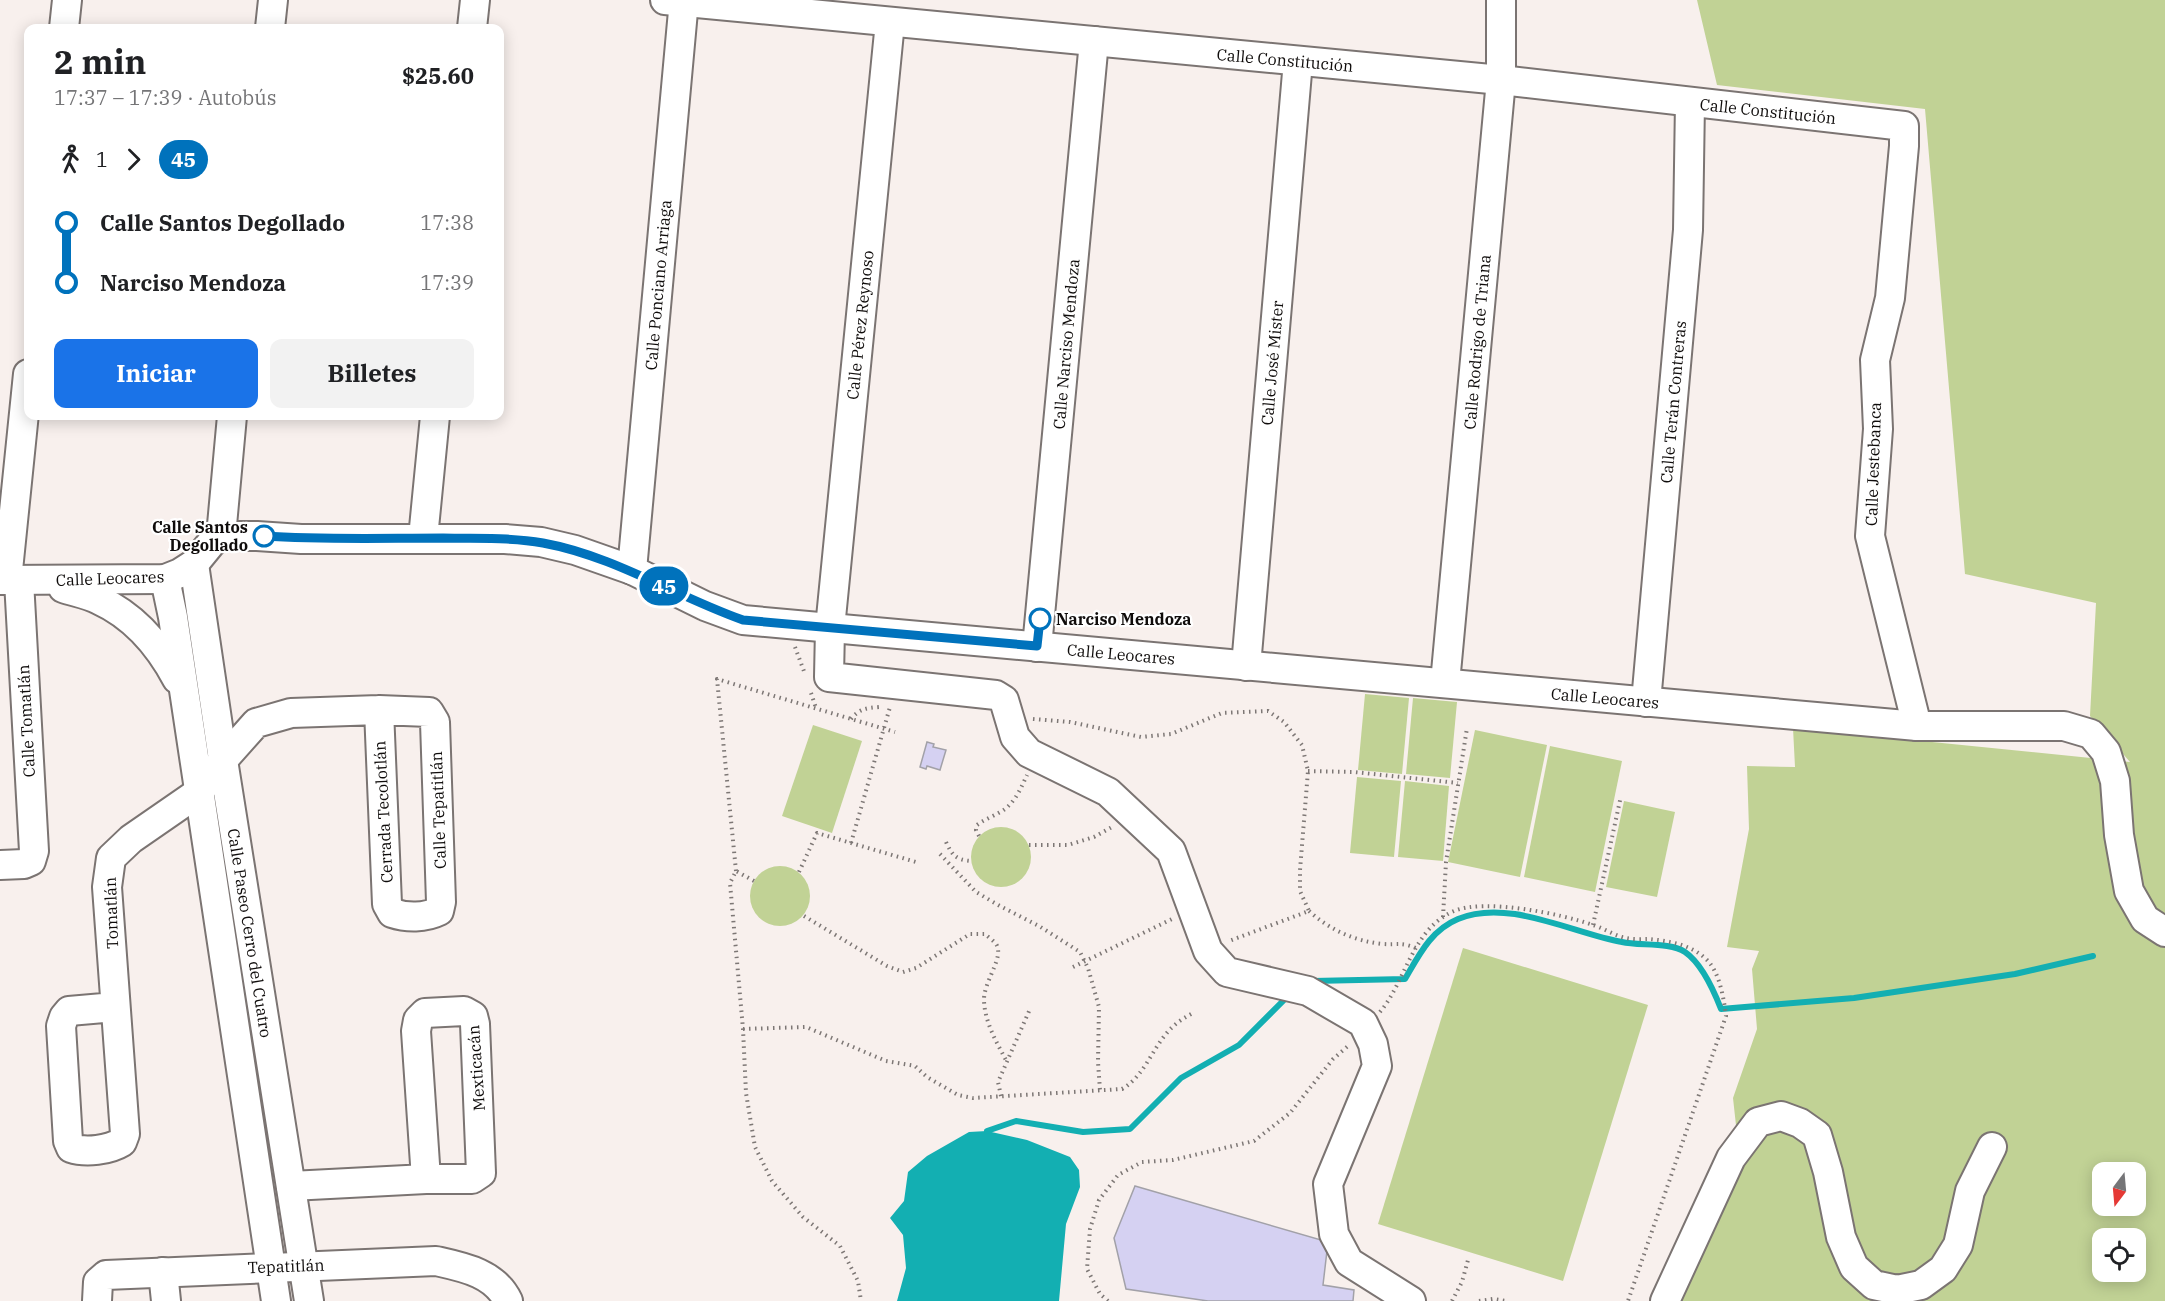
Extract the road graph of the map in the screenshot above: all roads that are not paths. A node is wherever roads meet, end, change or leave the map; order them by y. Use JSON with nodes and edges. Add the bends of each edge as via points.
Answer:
{"nodes":[{"id":1,"x":67,"y":0,"type":"edge"},
{"id":2,"x":273,"y":0,"type":"edge"},
{"id":3,"x":475,"y":0,"type":"edge"},
{"id":4,"x":1501,"y":0,"type":"edge"},
{"id":5,"x":677,"y":1,"type":"edge"},
{"id":6,"x":890,"y":22,"type":"junction"},
{"id":7,"x":64,"y":24,"type":"edge"},
{"id":8,"x":270,"y":24,"type":"edge"},
{"id":9,"x":472,"y":24,"type":"edge"},
{"id":10,"x":1094,"y":41,"type":"junction"},
{"id":11,"x":1298,"y":61,"type":"junction"},
{"id":12,"x":1501,"y":80,"type":"junction"},
{"id":13,"x":1690,"y":102,"type":"junction"},
{"id":14,"x":1904,"y":126,"type":"joint"},
{"id":15,"x":24,"y":418,"type":"edge"},
{"id":16,"x":232,"y":420,"type":"edge"},
{"id":17,"x":435,"y":420,"type":"edge"},
{"id":18,"x":221,"y":536,"type":"junction"},
{"id":19,"x":423,"y":538,"type":"junction"},
{"id":20,"x":194,"y":564,"type":"junction"},
{"id":21,"x":632,"y":570,"type":"junction"},
{"id":22,"x":165,"y":579,"type":"junction"},
{"id":23,"x":9,"y":581,"type":"edge"},
{"id":24,"x":48,"y":581,"type":"junction"},
{"id":25,"x":830,"y":628,"type":"junction"},
{"id":26,"x":1037,"y":646,"type":"junction"},
{"id":27,"x":1246,"y":666,"type":"junction"},
{"id":28,"x":1444,"y":684,"type":"junction"},
{"id":29,"x":183,"y":689,"type":"junction"},
{"id":30,"x":12,"y":696,"type":"edge"},
{"id":31,"x":1646,"y":702,"type":"junction"},
{"id":32,"x":379,"y":710,"type":"junction"},
{"id":33,"x":1917,"y":726,"type":"junction"},
{"id":34,"x":223,"y":760,"type":"junction"},
{"id":35,"x":199,"y":792,"type":"junction"},
{"id":36,"x":0,"y":865,"type":"edge"},
{"id":37,"x":439,"y":910,"type":"joint"},
{"id":38,"x":2165,"y":932,"type":"edge"},
{"id":39,"x":115,"y":1007,"type":"junction"},
{"id":40,"x":1992,"y":1148,"type":"dead end"},
{"id":41,"x":426,"y":1179,"type":"junction"},
{"id":42,"x":291,"y":1186,"type":"junction"},
{"id":43,"x":303,"y":1265,"type":"junction"},
{"id":44,"x":271,"y":1266,"type":"junction"},
{"id":45,"x":163,"y":1272,"type":"junction"},
{"id":46,"x":500,"y":1291,"type":"edge"},
{"id":47,"x":97,"y":1301,"type":"edge"},
{"id":48,"x":165,"y":1301,"type":"edge"},
{"id":49,"x":276,"y":1301,"type":"edge"},
{"id":50,"x":309,"y":1301,"type":"edge"},
{"id":51,"x":1411,"y":1301,"type":"edge"},
{"id":52,"x":1665,"y":1301,"type":"edge"}],
"edges":[{"from":1,"to":7,"type":"street"},
{"from":2,"to":8,"type":"street"},
{"from":3,"to":9,"type":"street"},
{"from":4,"to":12,"type":"street","name":"Calle Rodrigo de Triana"},
{"from":5,"to":6,"type":"street","name":"Calle Constitución"},
{"from":5,"to":21,"type":"street","name":"Calle Ponciano Arriaga"},
{"from":6,"to":10,"type":"street","name":"Calle Constitución"},
{"from":6,"to":25,"type":"street","name":"Calle Pérez Reynoso"},
{"from":10,"to":11,"type":"street","name":"Calle Constitución"},
{"from":10,"to":26,"type":"street","name":"Calle Narciso Mendoza"},
{"from":11,"to":12,"type":"street","name":"Calle Constitución"},
{"from":11,"to":27,"type":"street","name":"Calle José Mister"},
{"from":12,"to":13,"type":"street","name":"Calle Constitución"},
{"from":12,"to":28,"type":"street","name":"Calle Rodrigo de Triana"},
{"from":13,"to":14,"type":"street","name":"Calle Constitución"},
{"from":13,"to":31,"type":"street","name":"Calle Terán Contreras","via":[[1688,230]]},
{"from":14,"to":33,"type":"street","name":"Calle Jestebanca","via":[[1890,298],[1875,360],[1878,429],[1870,536]]},
{"from":15,"to":23,"type":"street","name":"Calle Tomatlán"},
{"from":16,"to":18,"type":"street"},
{"from":17,"to":19,"type":"street"},
{"from":18,"to":19,"type":"street","name":"Calle Leocares"},
{"from":18,"to":20,"type":"street","name":"Calle Leocares"},
{"from":19,"to":21,"type":"street","name":"Calle Leocares","via":[[542,542]]},
{"from":20,"to":22,"type":"street","name":"Calle Leocares"},
{"from":20,"to":34,"type":"street","name":"Calle Paseo Cerro del Cuatro"},
{"from":21,"to":25,"type":"street","name":"Calle Leocares","via":[[743,620]]},
{"from":22,"to":24,"type":"street","name":"Calle Leocares"},
{"from":22,"to":29,"type":"street","name":"Calle Paseo Cerro del Cuatro"},
{"from":23,"to":24,"type":"street","name":"Calle Leocares"},
{"from":23,"to":30,"type":"street","name":"Calle Tomatlán"},
{"from":24,"to":29,"type":"street","via":[[121,612],[146,633]]},
{"from":25,"to":26,"type":"street","name":"Calle Leocares"},
{"from":25,"to":51,"type":"street","name":"Calle Pérez Reynoso","via":[[829,677],[996,695],[1004,700],[1015,737],[1029,753],[1108,792],[1171,851],[1208,948],[1227,972],[1295,988],[1363,1023],[1373,1044],[1377,1066],[1328,1184],[1335,1234],[1349,1262]]},
{"from":26,"to":27,"type":"street","name":"Calle Leocares"},
{"from":27,"to":28,"type":"street","name":"Calle Leocares"},
{"from":28,"to":31,"type":"street","name":"Calle Leocares"},
{"from":29,"to":35,"type":"street","name":"Calle Paseo Cerro del Cuatro"},
{"from":30,"to":36,"type":"street","name":"Calle Tomatlán","via":[[34,850],[31,861]]},
{"from":31,"to":33,"type":"street","name":"Calle Leocares"},
{"from":32,"to":34,"type":"street","via":[[291,713],[256,723]]},
{"from":32,"to":37,"type":"street","name":"Calle Tepatitlán","via":[[429,712],[435,722]]},
{"from":32,"to":37,"type":"street","name":"Cerrada Tecolotlán","via":[[387,904],[392,913],[400,916],[429,916]]},
{"from":33,"to":38,"type":"street","name":"Calle Leocares","via":[[2064,726],[2091,734],[2106,752],[2115,781],[2128,891],[2145,919]]},
{"from":34,"to":35,"type":"street","name":"Tomatlán"},
{"from":34,"to":42,"type":"street","name":"Calle Paseo Cerro del Cuatro"},
{"from":35,"to":39,"type":"street","name":"Tomatlán","via":[[131,839],[111,858],[107,886]]},
{"from":35,"to":44,"type":"street","name":"Calle Paseo Cerro del Cuatro"},
{"from":39,"to":39,"type":"street","name":"Tomatlán","via":[[125,1134],[114,1147],[80,1151],[71,1148],[68,1141],[61,1026],[69,1011]]},
{"from":40,"to":52,"type":"street","via":[[1970,1191],[1959,1245],[1943,1269],[1921,1285],[1897,1290],[1874,1285],[1854,1267],[1841,1237],[1817,1135],[1781,1116],[1758,1122],[1731,1158]]},
{"from":41,"to":41,"type":"street","name":"Mexticacán","via":[[472,1179],[481,1173],[475,1024],[473,1016],[464,1011],[424,1013],[418,1020]]},
{"from":41,"to":42,"type":"street","name":"Mexticacán"},
{"from":42,"to":43,"type":"street","name":"Calle Paseo Cerro del Cuatro"},
{"from":43,"to":44,"type":"street","name":"Tepatitlán"},
{"from":43,"to":46,"type":"street","name":"Tepatitlán","via":[[436,1261],[466,1267]]},
{"from":43,"to":50,"type":"street","name":"Calle Paseo Cerro del Cuatro"},
{"from":44,"to":45,"type":"street","name":"Tepatitlán"},
{"from":44,"to":49,"type":"street","name":"Calle Paseo Cerro del Cuatro"},
{"from":45,"to":47,"type":"street","name":"Tepatitlán","via":[[106,1275],[98,1282]]},
{"from":45,"to":48,"type":"street"}]}
